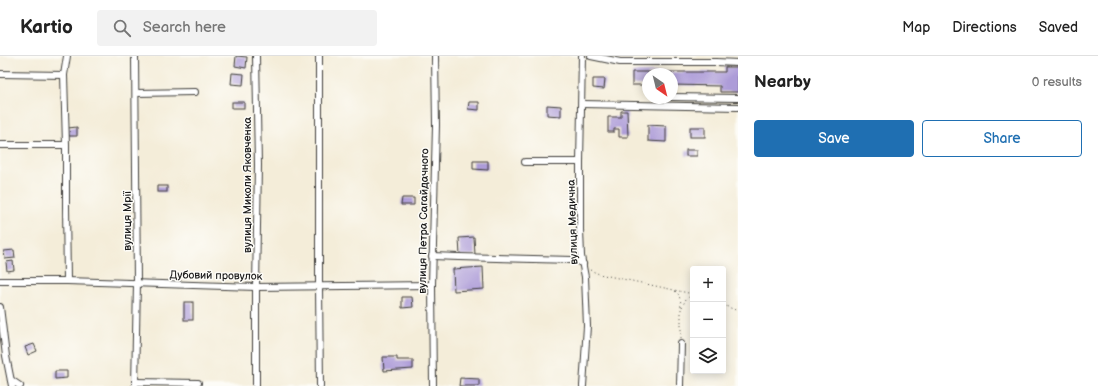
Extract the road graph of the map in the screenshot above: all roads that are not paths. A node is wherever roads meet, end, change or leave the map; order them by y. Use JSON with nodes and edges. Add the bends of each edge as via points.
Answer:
{"nodes":[{"id":1,"x":68,"y":56,"type":"edge"},
{"id":2,"x":135,"y":56,"type":"edge"},
{"id":3,"x":256,"y":56,"type":"edge"},
{"id":4,"x":319,"y":56,"type":"edge"},
{"id":5,"x":435,"y":56,"type":"edge"},
{"id":6,"x":582,"y":56,"type":"edge"},
{"id":7,"x":591,"y":56,"type":"edge"},
{"id":8,"x":738,"y":63,"type":"edge"},
{"id":9,"x":0,"y":74,"type":"edge"},
{"id":10,"x":64,"y":75,"type":"junction"},
{"id":11,"x":195,"y":92,"type":"dead end"},
{"id":12,"x":136,"y":93,"type":"junction"},
{"id":13,"x":678,"y":97,"type":"edge"},
{"id":14,"x":738,"y":98,"type":"edge"},
{"id":15,"x":582,"y":104,"type":"junction"},
{"id":16,"x":738,"y":107,"type":"edge"},
{"id":17,"x":0,"y":145,"type":"edge"},
{"id":18,"x":66,"y":145,"type":"junction"},
{"id":19,"x":525,"y":162,"type":"dead end"},
{"id":20,"x":580,"y":162,"type":"junction"},
{"id":21,"x":432,"y":256,"type":"junction"},
{"id":22,"x":583,"y":264,"type":"junction"},
{"id":23,"x":0,"y":281,"type":"edge"},
{"id":24,"x":68,"y":281,"type":"junction"},
{"id":25,"x":137,"y":283,"type":"junction"},
{"id":26,"x":432,"y":285,"type":"junction"},
{"id":27,"x":319,"y":286,"type":"junction"},
{"id":28,"x":256,"y":287,"type":"junction"},
{"id":29,"x":0,"y":307,"type":"edge"},
{"id":30,"x":681,"y":344,"type":"road end"},
{"id":31,"x":3,"y":357,"type":"edge"},
{"id":32,"x":12,"y":383,"type":"edge"},
{"id":33,"x":198,"y":383,"type":"dead end"},
{"id":34,"x":135,"y":384,"type":"edge"},
{"id":35,"x":20,"y":386,"type":"edge"},
{"id":36,"x":256,"y":386,"type":"edge"},
{"id":37,"x":320,"y":386,"type":"edge"},
{"id":38,"x":433,"y":386,"type":"edge"},
{"id":39,"x":584,"y":386,"type":"edge"},
{"id":40,"x":680,"y":386,"type":"edge"}],
"edges":[{"from":1,"to":10,"type":"street"},
{"from":2,"to":12,"type":"street","name":"вулиця Мрії"},
{"from":3,"to":28,"type":"street","name":"вулиця Миколи Яковченка"},
{"from":4,"to":27,"type":"street"},
{"from":5,"to":21,"type":"street","name":"вулиця Петра Сагайдачного","via":[[436,125]]},
{"from":6,"to":15,"type":"street","name":"вулиця Медична"},
{"from":7,"to":8,"type":"street","via":[[620,62]]},
{"from":9,"to":10,"type":"street"},
{"from":10,"to":18,"type":"street"},
{"from":11,"to":12,"type":"street"},
{"from":12,"to":25,"type":"street","name":"вулиця Мрії"},
{"from":13,"to":14,"type":"street"},
{"from":15,"to":16,"type":"street"},
{"from":15,"to":20,"type":"street","name":"вулиця Медична"},
{"from":17,"to":18,"type":"street"},
{"from":18,"to":24,"type":"street"},
{"from":19,"to":20,"type":"street"},
{"from":20,"to":22,"type":"street","name":"вулиця Медична"},
{"from":21,"to":22,"type":"street","via":[[573,260]]},
{"from":21,"to":26,"type":"street","name":"вулиця Петра Сагайдачного"},
{"from":22,"to":39,"type":"street","name":"вулиця Медична","via":[[587,326]]},
{"from":23,"to":24,"type":"street","name":"Дубовий провулок"},
{"from":24,"to":25,"type":"street","name":"Дубовий провулок"},
{"from":25,"to":28,"type":"street","name":"Дубовий провулок"},
{"from":25,"to":34,"type":"street","name":"вулиця Мрії"},
{"from":26,"to":27,"type":"street","name":"Дубовий провулок"},
{"from":26,"to":38,"type":"street","name":"вулиця Петра Сагайдачного"},
{"from":27,"to":28,"type":"street","name":"Дубовий провулок"},
{"from":27,"to":37,"type":"street"},
{"from":28,"to":36,"type":"street","name":"вулиця Миколи Яковченка"},
{"from":29,"to":31,"type":"street"},
{"from":30,"to":40,"type":"street"},
{"from":31,"to":32,"type":"street"},
{"from":32,"to":35,"type":"street"},
{"from":33,"to":34,"type":"street"}]}
